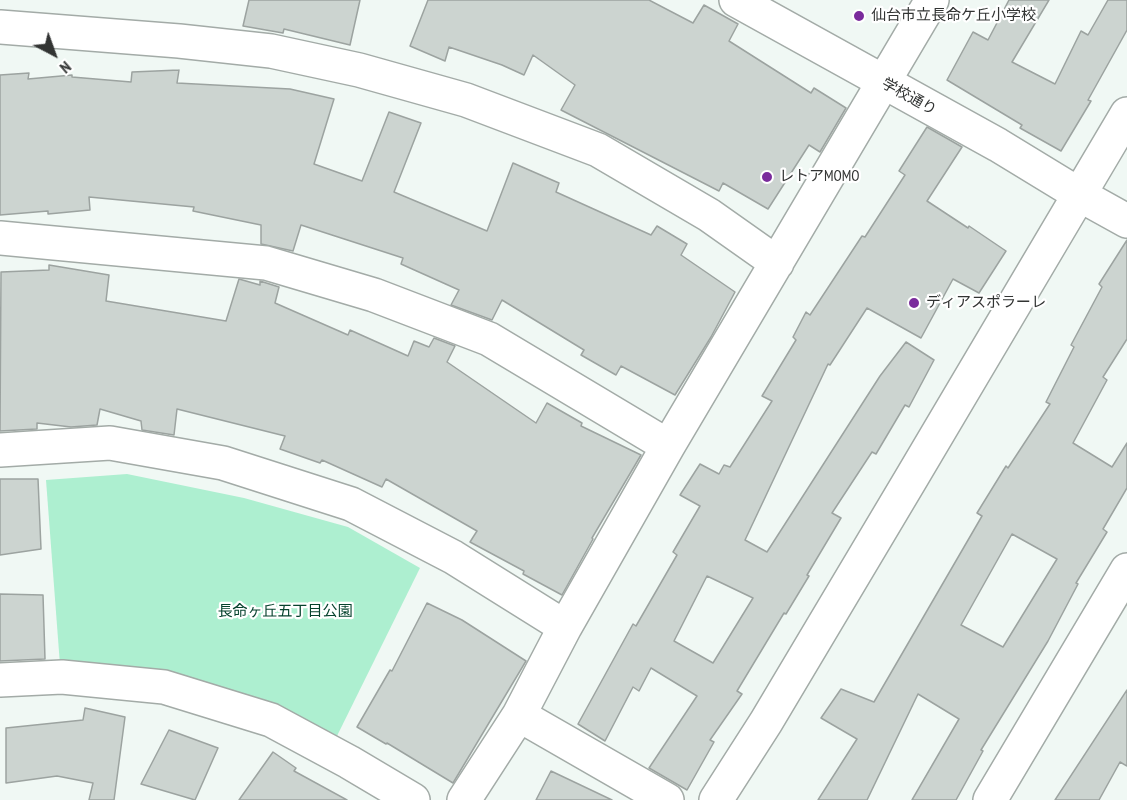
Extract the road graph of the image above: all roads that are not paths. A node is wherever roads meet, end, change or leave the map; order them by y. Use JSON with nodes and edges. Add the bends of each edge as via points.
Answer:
{"nodes":[{"id":1,"x":736,"y":0,"type":"edge"},
{"id":2,"x":932,"y":0,"type":"edge"},
{"id":3,"x":0,"y":27,"type":"edge"},
{"id":4,"x":882,"y":82,"type":"junction"},
{"id":5,"x":1127,"y":114,"type":"edge"},
{"id":6,"x":1080,"y":195,"type":"junction"},
{"id":7,"x":1127,"y":221,"type":"edge"},
{"id":8,"x":0,"y":238,"type":"edge"},
{"id":9,"x":777,"y":263,"type":"junction"},
{"id":10,"x":668,"y":446,"type":"junction"},
{"id":11,"x":0,"y":450,"type":"edge"},
{"id":12,"x":1127,"y":570,"type":"edge"},
{"id":13,"x":565,"y":627,"type":"junction"},
{"id":14,"x":0,"y":680,"type":"edge"},
{"id":15,"x":519,"y":716,"type":"junction"},
{"id":16,"x":413,"y":800,"type":"edge"},
{"id":17,"x":464,"y":800,"type":"edge"},
{"id":18,"x":667,"y":800,"type":"edge"},
{"id":19,"x":716,"y":800,"type":"edge"},
{"id":20,"x":990,"y":800,"type":"edge"}],
"edges":[{"from":1,"to":4,"type":"street","name":"学校通り"},
{"from":2,"to":4,"type":"street"},
{"from":3,"to":9,"type":"street","via":[[271,51],[359,70],[466,100],[598,150],[709,215]]},
{"from":4,"to":6,"type":"street","name":"学校通り"},
{"from":4,"to":9,"type":"street"},
{"from":5,"to":6,"type":"street"},
{"from":6,"to":7,"type":"street","name":"学校通り"},
{"from":6,"to":19,"type":"street"},
{"from":8,"to":10,"type":"street","via":[[266,263],[374,295],[489,339]]},
{"from":9,"to":10,"type":"street"},
{"from":10,"to":13,"type":"street"},
{"from":11,"to":13,"type":"street","via":[[110,443],[223,463],[351,504],[453,557]]},
{"from":12,"to":20,"type":"street"},
{"from":13,"to":15,"type":"street"},
{"from":14,"to":16,"type":"street","via":[[62,677],[164,687],[271,720]]},
{"from":15,"to":17,"type":"street"},
{"from":15,"to":18,"type":"street"}]}
